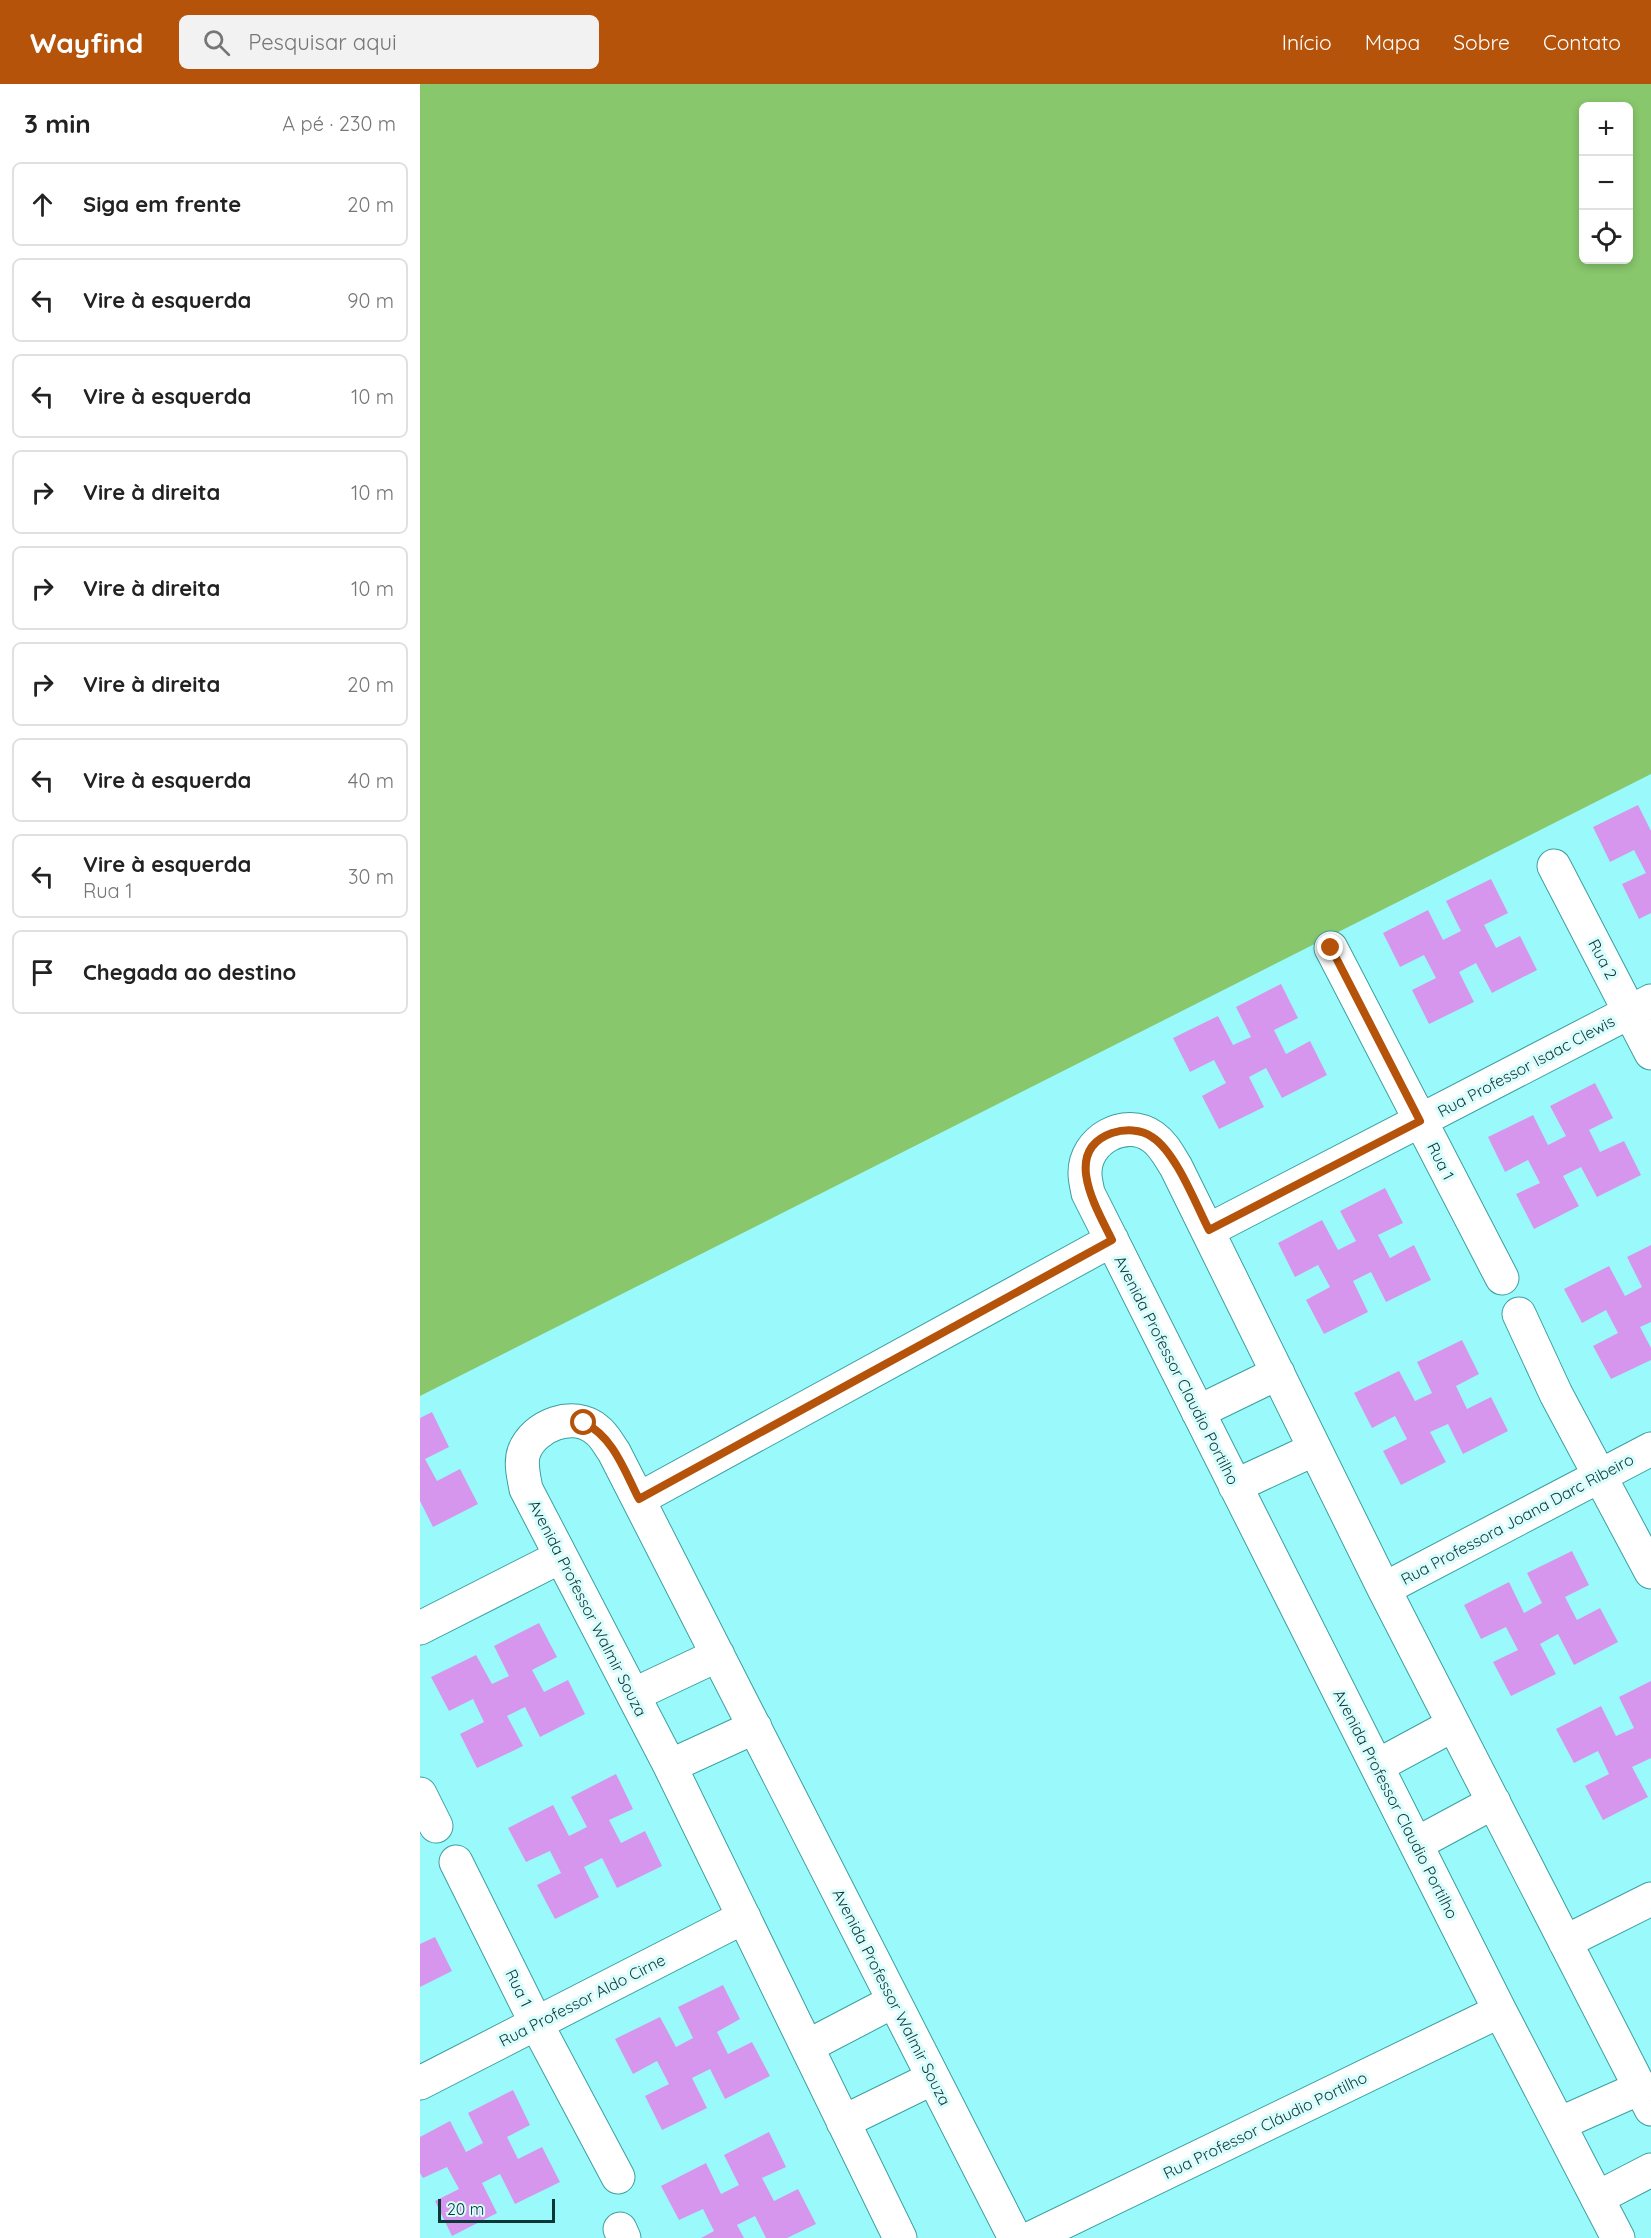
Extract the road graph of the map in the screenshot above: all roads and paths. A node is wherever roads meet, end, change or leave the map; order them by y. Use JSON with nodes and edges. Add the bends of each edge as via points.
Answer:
{"nodes":[{"id":1,"x":1554,"y":866,"type":"dead end"},
{"id":2,"x":1331,"y":948,"type":"dead end"},
{"id":3,"x":1641,"y":1006,"type":"edge"},
{"id":4,"x":1651,"y":1053,"type":"edge"},
{"id":5,"x":1420,"y":1121,"type":"junction"},
{"id":6,"x":1209,"y":1230,"type":"junction"},
{"id":7,"x":1112,"y":1240,"type":"junction"},
{"id":8,"x":1502,"y":1278,"type":"dead end"},
{"id":9,"x":1519,"y":1314,"type":"dead end"},
{"id":10,"x":1278,"y":1373,"type":"junction"},
{"id":11,"x":1198,"y":1412,"type":"junction"},
{"id":12,"x":1316,"y":1449,"type":"junction"},
{"id":13,"x":1651,"y":1449,"type":"edge"},
{"id":14,"x":1601,"y":1475,"type":"junction"},
{"id":15,"x":1235,"y":1486,"type":"junction"},
{"id":16,"x":639,"y":1499,"type":"junction"},
{"id":17,"x":560,"y":1557,"type":"junction"},
{"id":18,"x":1651,"y":1572,"type":"edge"},
{"id":19,"x":1384,"y":1589,"type":"junction"},
{"id":20,"x":420,"y":1628,"type":"edge"},
{"id":21,"x":718,"y":1655,"type":"junction"},
{"id":22,"x":633,"y":1695,"type":"junction"},
{"id":23,"x":1453,"y":1725,"type":"junction"},
{"id":24,"x":755,"y":1727,"type":"junction"},
{"id":25,"x":669,"y":1766,"type":"junction"},
{"id":26,"x":1377,"y":1766,"type":"junction"},
{"id":27,"x":420,"y":1794,"type":"edge"},
{"id":28,"x":1494,"y":1802,"type":"junction"},
{"id":29,"x":436,"y":1826,"type":"dead end"},
{"id":30,"x":1416,"y":1844,"type":"junction"},
{"id":31,"x":456,"y":1862,"type":"dead end"},
{"id":32,"x":1651,"y":1899,"type":"edge"},
{"id":33,"x":744,"y":1917,"type":"junction"},
{"id":34,"x":1565,"y":1942,"type":"junction"},
{"id":35,"x":894,"y":2001,"type":"junction"},
{"id":36,"x":1500,"y":2011,"type":"junction"},
{"id":37,"x":536,"y":2023,"type":"junction"},
{"id":38,"x":808,"y":2046,"type":"junction"},
{"id":39,"x":933,"y":2078,"type":"junction"},
{"id":40,"x":420,"y":2083,"type":"edge"},
{"id":41,"x":1646,"y":2099,"type":"edge"},
{"id":42,"x":843,"y":2122,"type":"junction"},
{"id":43,"x":1559,"y":2124,"type":"junction"},
{"id":44,"x":1651,"y":2170,"type":"edge"},
{"id":45,"x":618,"y":2177,"type":"dead end"},
{"id":46,"x":1597,"y":2198,"type":"junction"},
{"id":47,"x":900,"y":2238,"type":"edge"},
{"id":48,"x":1015,"y":2238,"type":"edge"},
{"id":49,"x":1031,"y":2238,"type":"edge"},
{"id":50,"x":1618,"y":2238,"type":"edge"}],
"edges":[{"from":1,"to":3,"type":"street","name":"Rua 2"},
{"from":2,"to":5,"type":"street","name":"Rua 1"},
{"from":3,"to":4,"type":"street","name":"Rua 2"},
{"from":3,"to":5,"type":"street","name":"Rua Professor Isaac Clewis"},
{"from":5,"to":6,"type":"street","name":"Rua Professor Isaac Clewis"},
{"from":5,"to":8,"type":"street","name":"Rua 1"},
{"from":6,"to":7,"type":"street","name":"Avenida Professor Claudio Portilho","via":[[1164,1147],[1151,1136],[1134,1130],[1118,1131],[1096,1144],[1084,1174],[1088,1193]]},
{"from":6,"to":10,"type":"street","name":"Avenida Professor Claudio Portilho"},
{"from":7,"to":11,"type":"street","name":"Avenida Professor Claudio Portilho"},
{"from":7,"to":16,"type":"street"},
{"from":9,"to":14,"type":"street","via":[[1556,1394]]},
{"from":10,"to":11,"type":"street"},
{"from":10,"to":12,"type":"street","name":"Avenida Professor Claudio Portilho"},
{"from":11,"to":15,"type":"street","name":"Avenida Professor Claudio Portilho"},
{"from":12,"to":15,"type":"street"},
{"from":12,"to":19,"type":"street","name":"Avenida Professor Claudio Portilho"},
{"from":13,"to":14,"type":"street","name":"Rua Professora Joana Darc Ribeiro"},
{"from":14,"to":18,"type":"street"},
{"from":14,"to":19,"type":"street","name":"Rua Professora Joana Darc Ribeiro"},
{"from":15,"to":26,"type":"street","name":"Avenida Professor Claudio Portilho"},
{"from":16,"to":17,"type":"street","name":"Avenida Professor Walmir Souza","via":[[597,1429],[568,1421],[548,1425],[533,1436],[524,1453],[526,1489]]},
{"from":16,"to":21,"type":"street","name":"Avenida Professor Walmir Souza"},
{"from":17,"to":20,"type":"street"},
{"from":17,"to":22,"type":"street","name":"Avenida Professor Walmir Souza"},
{"from":19,"to":23,"type":"street","name":"Avenida Professor Claudio Portilho"},
{"from":21,"to":22,"type":"street"},
{"from":21,"to":24,"type":"street","name":"Avenida Professor Walmir Souza"},
{"from":22,"to":25,"type":"street","name":"Avenida Professor Walmir Souza"},
{"from":23,"to":26,"type":"street"},
{"from":23,"to":28,"type":"street","name":"Avenida Professor Claudio Portilho"},
{"from":24,"to":25,"type":"street"},
{"from":24,"to":35,"type":"street","name":"Avenida Professor Walmir Souza"},
{"from":25,"to":33,"type":"street","name":"Avenida Professor Walmir Souza"},
{"from":26,"to":30,"type":"street","name":"Avenida Professor Claudio Portilho"},
{"from":27,"to":29,"type":"street"},
{"from":28,"to":30,"type":"street"},
{"from":28,"to":34,"type":"street","name":"Avenida Professor Claudio Portilho"},
{"from":30,"to":36,"type":"street","name":"Avenida Professor Claudio Portilho"},
{"from":31,"to":37,"type":"street","name":"Rua 1"},
{"from":32,"to":34,"type":"street"},
{"from":33,"to":37,"type":"street","name":"Rua Professor Aldo Cirne"},
{"from":33,"to":38,"type":"street","name":"Avenida Professor Walmir Souza"},
{"from":34,"to":41,"type":"street","name":"Avenida Professor Claudio Portilho"},
{"from":35,"to":38,"type":"street"},
{"from":35,"to":39,"type":"street","name":"Avenida Professor Walmir Souza"},
{"from":36,"to":43,"type":"street","name":"Avenida Professor Claudio Portilho"},
{"from":36,"to":49,"type":"street","name":"Rua Professor Cláudio Portilho"},
{"from":37,"to":40,"type":"street","name":"Rua Professor Aldo Cirne"},
{"from":37,"to":45,"type":"street","name":"Rua 1"},
{"from":38,"to":42,"type":"street","name":"Avenida Professor Walmir Souza"},
{"from":39,"to":42,"type":"street"},
{"from":39,"to":48,"type":"street","name":"Avenida Professor Walmir Souza"},
{"from":41,"to":43,"type":"street"},
{"from":42,"to":47,"type":"street","name":"Avenida Professor Walmir Souza"},
{"from":43,"to":46,"type":"street","name":"Avenida Professor Claudio Portilho"},
{"from":44,"to":46,"type":"street"},
{"from":46,"to":50,"type":"street","name":"Avenida Professor Claudio Portilho"}]}
